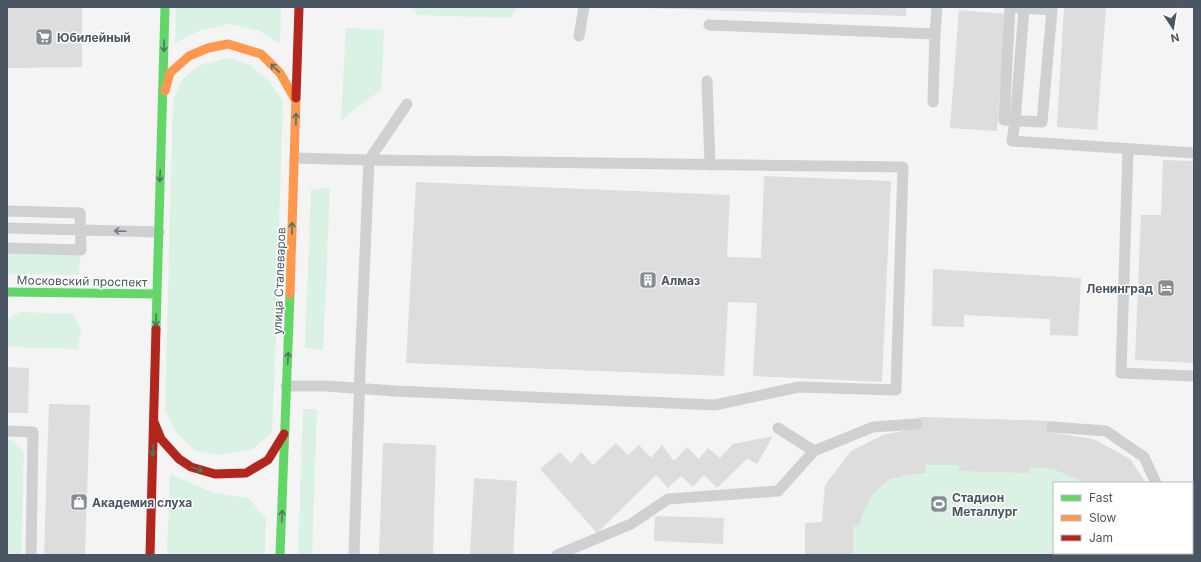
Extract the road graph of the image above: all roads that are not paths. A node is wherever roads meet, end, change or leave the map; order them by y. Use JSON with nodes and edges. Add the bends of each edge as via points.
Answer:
{"nodes":[{"id":1,"x":165,"y":7,"type":"edge"},
{"id":2,"x":299,"y":7,"type":"edge"},
{"id":3,"x":584,"y":7,"type":"edge"},
{"id":4,"x":937,"y":7,"type":"edge"},
{"id":5,"x":709,"y":25,"type":"dead end"},
{"id":6,"x":935,"y":34,"type":"junction"},
{"id":7,"x":580,"y":36,"type":"dead end"},
{"id":8,"x":707,"y":81,"type":"dead end"},
{"id":9,"x":162,"y":99,"type":"junction"},
{"id":10,"x":296,"y":101,"type":"junction"},
{"id":11,"x":933,"y":102,"type":"dead end"},
{"id":12,"x":407,"y":104,"type":"dead end"},
{"id":13,"x":1015,"y":121,"type":"junction"},
{"id":14,"x":1128,"y":150,"type":"junction"},
{"id":15,"x":1194,"y":153,"type":"edge"},
{"id":16,"x":295,"y":158,"type":"junction"},
{"id":17,"x":369,"y":160,"type":"junction"},
{"id":18,"x":710,"y":164,"type":"junction"},
{"id":19,"x":7,"y":211,"type":"edge"},
{"id":20,"x":7,"y":228,"type":"edge"},
{"id":21,"x":80,"y":230,"type":"junction"},
{"id":22,"x":159,"y":232,"type":"junction"},
{"id":23,"x":7,"y":248,"type":"edge"},
{"id":24,"x":7,"y":292,"type":"edge"},
{"id":25,"x":157,"y":294,"type":"junction"},
{"id":26,"x":1194,"y":376,"type":"edge"},
{"id":27,"x":286,"y":386,"type":"junction"},
{"id":28,"x":359,"y":389,"type":"junction"},
{"id":29,"x":153,"y":421,"type":"junction"},
{"id":30,"x":917,"y":424,"type":"dead end"},
{"id":31,"x":1052,"y":427,"type":"dead end"},
{"id":32,"x":778,"y":428,"type":"dead end"},
{"id":33,"x":7,"y":431,"type":"edge"},
{"id":34,"x":284,"y":433,"type":"junction"},
{"id":35,"x":814,"y":451,"type":"junction"},
{"id":36,"x":1156,"y":482,"type":"edge"},
{"id":37,"x":31,"y":555,"type":"edge"},
{"id":38,"x":150,"y":555,"type":"edge"},
{"id":39,"x":280,"y":555,"type":"edge"},
{"id":40,"x":354,"y":555,"type":"edge"},
{"id":41,"x":557,"y":555,"type":"edge"}],
"edges":[{"from":1,"to":9,"type":"main road","one_way":true},
{"from":2,"to":10,"type":"main road","name":"улица Сталеваров"},
{"from":3,"to":7,"type":"lane"},
{"from":4,"to":6,"type":"lane"},
{"from":5,"to":6,"type":"lane"},
{"from":6,"to":11,"type":"lane"},
{"from":8,"to":18,"type":"lane"},
{"from":10,"to":9,"type":"main road","one_way":true,"via":[[280,73],[261,54],[228,44],[208,48],[189,56],[170,73]]},
{"from":9,"to":22,"type":"main road","one_way":true},
{"from":16,"to":10,"type":"main road","name":"улица Сталеваров","one_way":true},
{"from":12,"to":17,"type":"lane"},
{"from":13,"to":13,"type":"lane","via":[[1042,122],[1052,10],[1010,7],[1004,120]]},
{"from":13,"to":14,"type":"lane","via":[[1012,141]]},
{"from":14,"to":15,"type":"lane"},
{"from":14,"to":26,"type":"lane","via":[[1121,373]]},
{"from":16,"to":17,"type":"lane"},
{"from":27,"to":16,"type":"main road","name":"улица Сталеваров","one_way":true},
{"from":17,"to":18,"type":"lane"},
{"from":17,"to":28,"type":"lane"},
{"from":18,"to":28,"type":"lane","via":[[903,167],[896,390],[799,387],[715,405]]},
{"from":19,"to":21,"type":"lane","via":[[80,213]]},
{"from":20,"to":21,"type":"lane"},
{"from":22,"to":21,"type":"lane","one_way":true},
{"from":21,"to":23,"type":"lane","via":[[80,250]]},
{"from":22,"to":25,"type":"main road"},
{"from":24,"to":25,"type":"main road","name":"Московский проспект"},
{"from":25,"to":29,"type":"main road","one_way":true},
{"from":27,"to":28,"type":"lane"},
{"from":27,"to":34,"type":"main road","name":"улица Сталеваров"},
{"from":28,"to":40,"type":"lane"},
{"from":29,"to":34,"type":"main road","one_way":true,"via":[[161,439],[179,459],[202,472],[215,474],[246,473],[268,460]]},
{"from":29,"to":38,"type":"main road","one_way":true},
{"from":30,"to":35,"type":"lane","via":[[873,427]]},
{"from":31,"to":36,"type":"lane","via":[[1106,431],[1144,456]]},
{"from":32,"to":35,"type":"lane"},
{"from":33,"to":37,"type":"lane","via":[[33,432]]},
{"from":39,"to":34,"type":"main road","name":"улица Сталеваров","one_way":true},
{"from":35,"to":41,"type":"lane","via":[[778,491],[668,499],[630,524]]}]}
